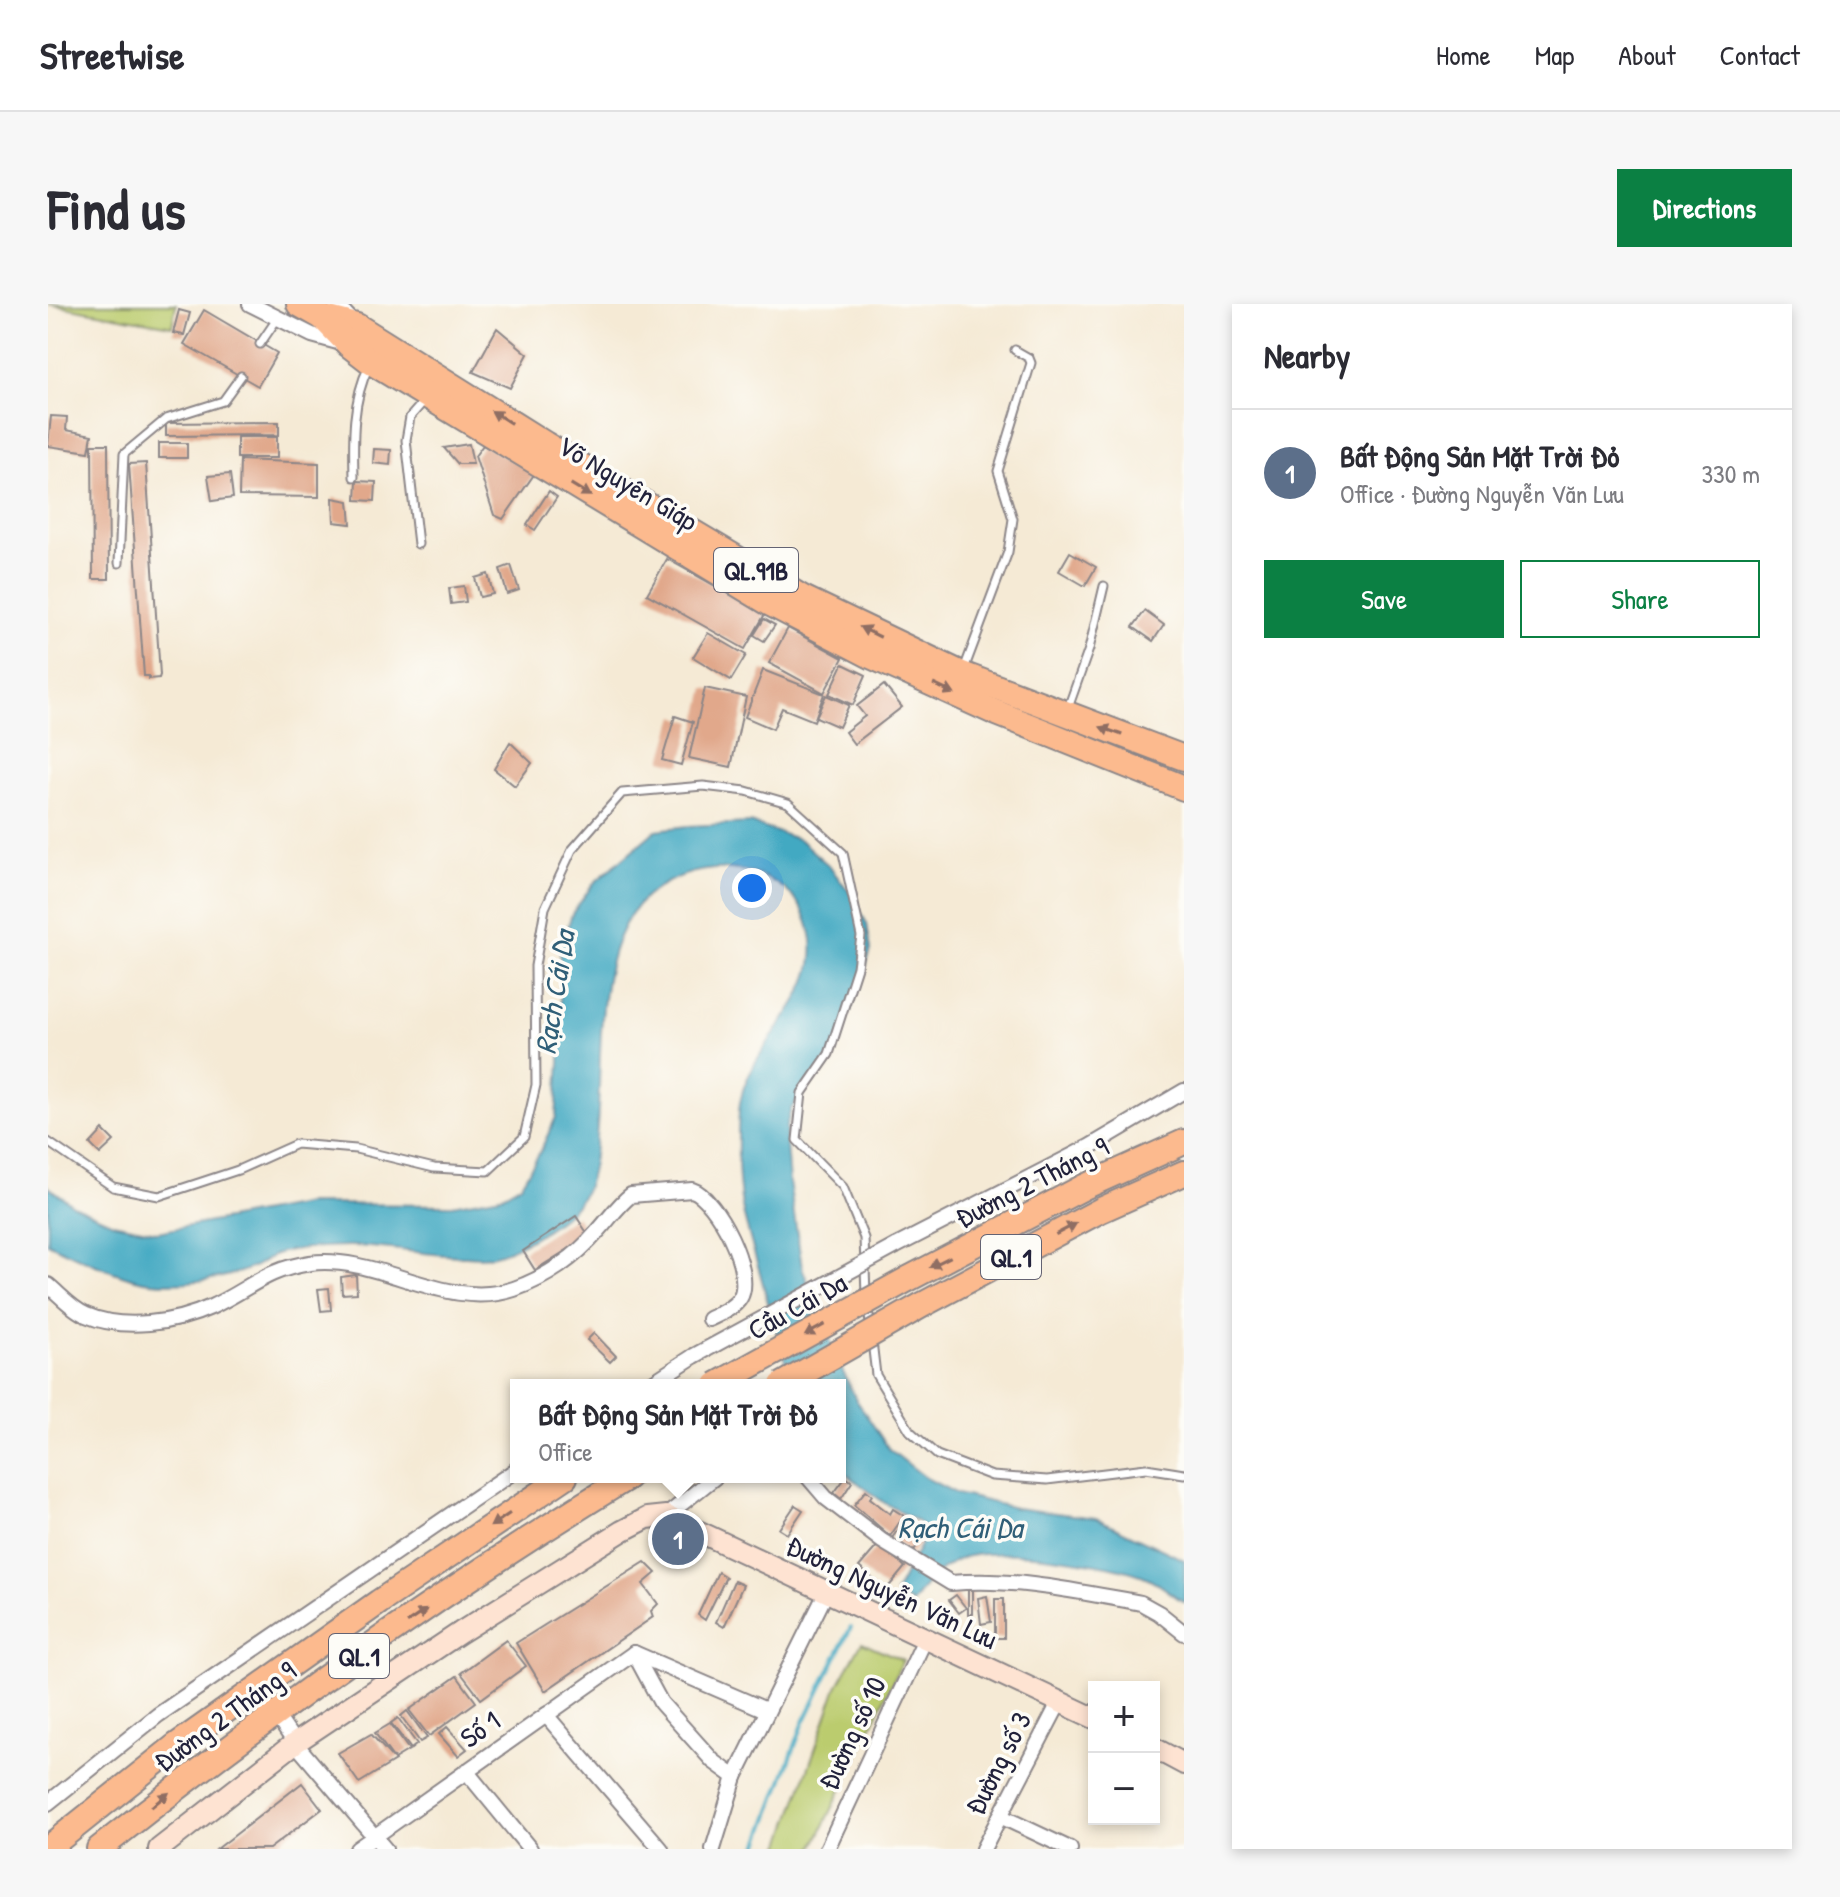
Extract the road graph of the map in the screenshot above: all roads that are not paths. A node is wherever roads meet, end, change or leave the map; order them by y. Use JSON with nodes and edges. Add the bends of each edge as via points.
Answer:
{"nodes":[{"id":1,"x":250,"y":304,"type":"edge"},
{"id":2,"x":299,"y":304,"type":"edge"},
{"id":3,"x":329,"y":310,"type":"edge"},
{"id":4,"x":277,"y":319,"type":"junction"},
{"id":5,"x":353,"y":336,"type":"junction"},
{"id":6,"x":260,"y":344,"type":"dead end"},
{"id":7,"x":1015,"y":350,"type":"dead end"},
{"id":8,"x":371,"y":362,"type":"junction"},
{"id":9,"x":241,"y":376,"type":"dead end"},
{"id":10,"x":429,"y":397,"type":"junction"},
{"id":11,"x":539,"y":453,"type":"junction"},
{"id":12,"x":354,"y":477,"type":"dead end"},
{"id":13,"x":418,"y":544,"type":"dead end"},
{"id":14,"x":119,"y":563,"type":"dead end"},
{"id":15,"x":1104,"y":586,"type":"dead end"},
{"id":16,"x":962,"y":674,"type":"junction"},
{"id":17,"x":1066,"y":714,"type":"junction"},
{"id":18,"x":1184,"y":758,"type":"edge"},
{"id":19,"x":1184,"y":788,"type":"edge"},
{"id":20,"x":1184,"y":1091,"type":"edge"},
{"id":21,"x":1184,"y":1139,"type":"edge"},
{"id":22,"x":48,"y":1142,"type":"edge"},
{"id":23,"x":1184,"y":1173,"type":"edge"},
{"id":24,"x":1184,"y":1182,"type":"edge"},
{"id":25,"x":1101,"y":1210,"type":"junction"},
{"id":26,"x":908,"y":1279,"type":"joint"},
{"id":27,"x":48,"y":1285,"type":"edge"},
{"id":28,"x":709,"y":1319,"type":"dead end"},
{"id":29,"x":658,"y":1379,"type":"edge"},
{"id":30,"x":727,"y":1379,"type":"edge"},
{"id":31,"x":792,"y":1379,"type":"edge"},
{"id":32,"x":510,"y":1474,"type":"edge"},
{"id":33,"x":1184,"y":1474,"type":"edge"},
{"id":34,"x":556,"y":1483,"type":"edge"},
{"id":35,"x":618,"y":1483,"type":"edge"},
{"id":36,"x":707,"y":1483,"type":"edge"},
{"id":37,"x":813,"y":1483,"type":"edge"},
{"id":38,"x":666,"y":1516,"type":"junction"},
{"id":39,"x":826,"y":1593,"type":"junction"},
{"id":40,"x":1184,"y":1633,"type":"edge"},
{"id":41,"x":925,"y":1639,"type":"junction"},
{"id":42,"x":634,"y":1653,"type":"junction"},
{"id":43,"x":1060,"y":1701,"type":"junction"},
{"id":44,"x":766,"y":1710,"type":"junction"},
{"id":45,"x":276,"y":1715,"type":"junction"},
{"id":46,"x":546,"y":1715,"type":"junction"},
{"id":47,"x":1088,"y":1715,"type":"edge"},
{"id":48,"x":295,"y":1743,"type":"junction"},
{"id":49,"x":1160,"y":1751,"type":"edge"},
{"id":50,"x":1184,"y":1764,"type":"edge"},
{"id":51,"x":466,"y":1771,"type":"junction"},
{"id":52,"x":735,"y":1777,"type":"junction"},
{"id":53,"x":48,"y":1803,"type":"edge"},
{"id":54,"x":1000,"y":1816,"type":"junction"},
{"id":55,"x":374,"y":1836,"type":"junction"},
{"id":56,"x":48,"y":1848,"type":"edge"},
{"id":57,"x":99,"y":1849,"type":"edge"},
{"id":58,"x":159,"y":1849,"type":"edge"},
{"id":59,"x":357,"y":1849,"type":"edge"},
{"id":60,"x":385,"y":1849,"type":"edge"},
{"id":61,"x":530,"y":1849,"type":"edge"},
{"id":62,"x":661,"y":1849,"type":"edge"},
{"id":63,"x":713,"y":1849,"type":"edge"},
{"id":64,"x":827,"y":1849,"type":"edge"},
{"id":65,"x":983,"y":1849,"type":"edge"},
{"id":66,"x":1070,"y":1849,"type":"edge"}],
"edges":[{"from":1,"to":4,"type":"street"},
{"from":2,"to":3,"type":"highway","name":"Võ Nguyên Giáp","number":"QL.91B"},
{"from":3,"to":5,"type":"highway","name":"Võ Nguyên Giáp","number":"QL.91B"},
{"from":4,"to":5,"type":"street","via":[[312,335]]},
{"from":4,"to":6,"type":"lane"},
{"from":5,"to":8,"type":"highway","name":"Võ Nguyên Giáp","number":"QL.91B"},
{"from":11,"to":5,"type":"highway","name":"Võ Nguyên Giáp","number":"QL.91B","one_way":true},
{"from":7,"to":16,"type":"lane","via":[[1031,363],[998,471],[1010,505],[1012,533]]},
{"from":8,"to":10,"type":"highway","name":"Võ Nguyên Giáp","number":"QL.91B"},
{"from":8,"to":12,"type":"lane","via":[[355,419]]},
{"from":9,"to":14,"type":"lane","via":[[223,401],[166,419],[124,454]]},
{"from":10,"to":11,"type":"highway","name":"Võ Nguyên Giáp","number":"QL.91B"},
{"from":10,"to":13,"type":"lane","via":[[407,425]]},
{"from":16,"to":11,"type":"highway","name":"Võ Nguyên Giáp","number":"QL.91B","one_way":true,"via":[[803,598]]},
{"from":11,"to":19,"type":"highway","name":"Võ Nguyên Giáp","number":"QL.91B","one_way":true,"via":[[769,603],[992,711]]},
{"from":15,"to":17,"type":"lane"},
{"from":16,"to":17,"type":"highway","name":"Võ Nguyên Giáp","number":"QL.91B"},
{"from":18,"to":17,"type":"highway","name":"Võ Nguyên Giáp","number":"QL.91B","one_way":true},
{"from":20,"to":29,"type":"street","bridge":true},
{"from":21,"to":26,"type":"highway","name":"Đường 2 Tháng 9","number":"QL.1","one_way":true},
{"from":22,"to":33,"type":"lane","via":[[113,1187],[159,1196],[296,1144],[356,1149],[434,1168],[488,1171],[524,1137],[536,1085],[537,951],[545,908],[572,850],[622,793],[703,786],[788,803],[843,853],[861,936],[857,967],[829,1054],[802,1093],[797,1140],[843,1187],[864,1238],[876,1375],[910,1431],[937,1455],[992,1476],[1047,1480],[1146,1468]]},
{"from":23,"to":25,"type":"highway","name":"Đường 2 Tháng 9","number":"QL.1"},
{"from":24,"to":25,"type":"highway"},
{"from":31,"to":25,"type":"highway","name":"Đường 2 Tháng 9","number":"QL.1","one_way":true,"bridge":true},
{"from":26,"to":30,"type":"highway","name":"Cầu Cái Da","number":"QL.1","one_way":true,"bridge":true},
{"from":27,"to":28,"type":"street","via":[[84,1314],[120,1323],[203,1310],[268,1274],[314,1263],[465,1293],[501,1292],[566,1262],[631,1195],[692,1190],[701,1194],[724,1226],[745,1280],[735,1304]]},
{"from":32,"to":53,"type":"street","via":[[158,1715]]},
{"from":34,"to":56,"type":"highway","name":"Đường 2 Tháng 9","number":"QL.1","one_way":true,"via":[[177,1745]]},
{"from":45,"to":35,"type":"highway","name":"Đường 2 Tháng 9","number":"QL.1","one_way":true},
{"from":36,"to":38,"type":"street"},
{"from":37,"to":40,"type":"street","via":[[908,1559],[951,1583],[1021,1585],[1141,1603]]},
{"from":38,"to":39,"type":"street","name":"Đường Nguyễn Văn Lưu"},
{"from":38,"to":48,"type":"street","via":[[647,1518],[622,1531]]},
{"from":39,"to":41,"type":"street","name":"Đường Nguyễn Văn Lưu"},
{"from":39,"to":44,"type":"street"},
{"from":41,"to":43,"type":"street","name":"Đường Nguyễn Văn Lưu"},
{"from":41,"to":64,"type":"street","name":"Đường số 10"},
{"from":42,"to":44,"type":"street"},
{"from":42,"to":46,"type":"street","name":"Số 1"},
{"from":42,"to":52,"type":"street","via":[[661,1703],[713,1761]]},
{"from":43,"to":47,"type":"street","name":"Đường Nguyễn Văn Lưu"},
{"from":43,"to":54,"type":"street","name":"Đường số 3"},
{"from":44,"to":52,"type":"street"},
{"from":45,"to":48,"type":"street"},
{"from":57,"to":45,"type":"highway","name":"Đường 2 Tháng 9","number":"QL.1","one_way":true},
{"from":46,"to":51,"type":"street","name":"Số 1"},
{"from":46,"to":62,"type":"street"},
{"from":48,"to":55,"type":"street"},
{"from":48,"to":58,"type":"street"},
{"from":49,"to":50,"type":"street"},
{"from":51,"to":55,"type":"street","name":"Số 1"},
{"from":51,"to":61,"type":"street"},
{"from":52,"to":63,"type":"street"},
{"from":54,"to":65,"type":"street","name":"Đường số 3"},
{"from":54,"to":66,"type":"street"},
{"from":55,"to":59,"type":"street","name":"Số 1"},
{"from":55,"to":60,"type":"street"}]}
